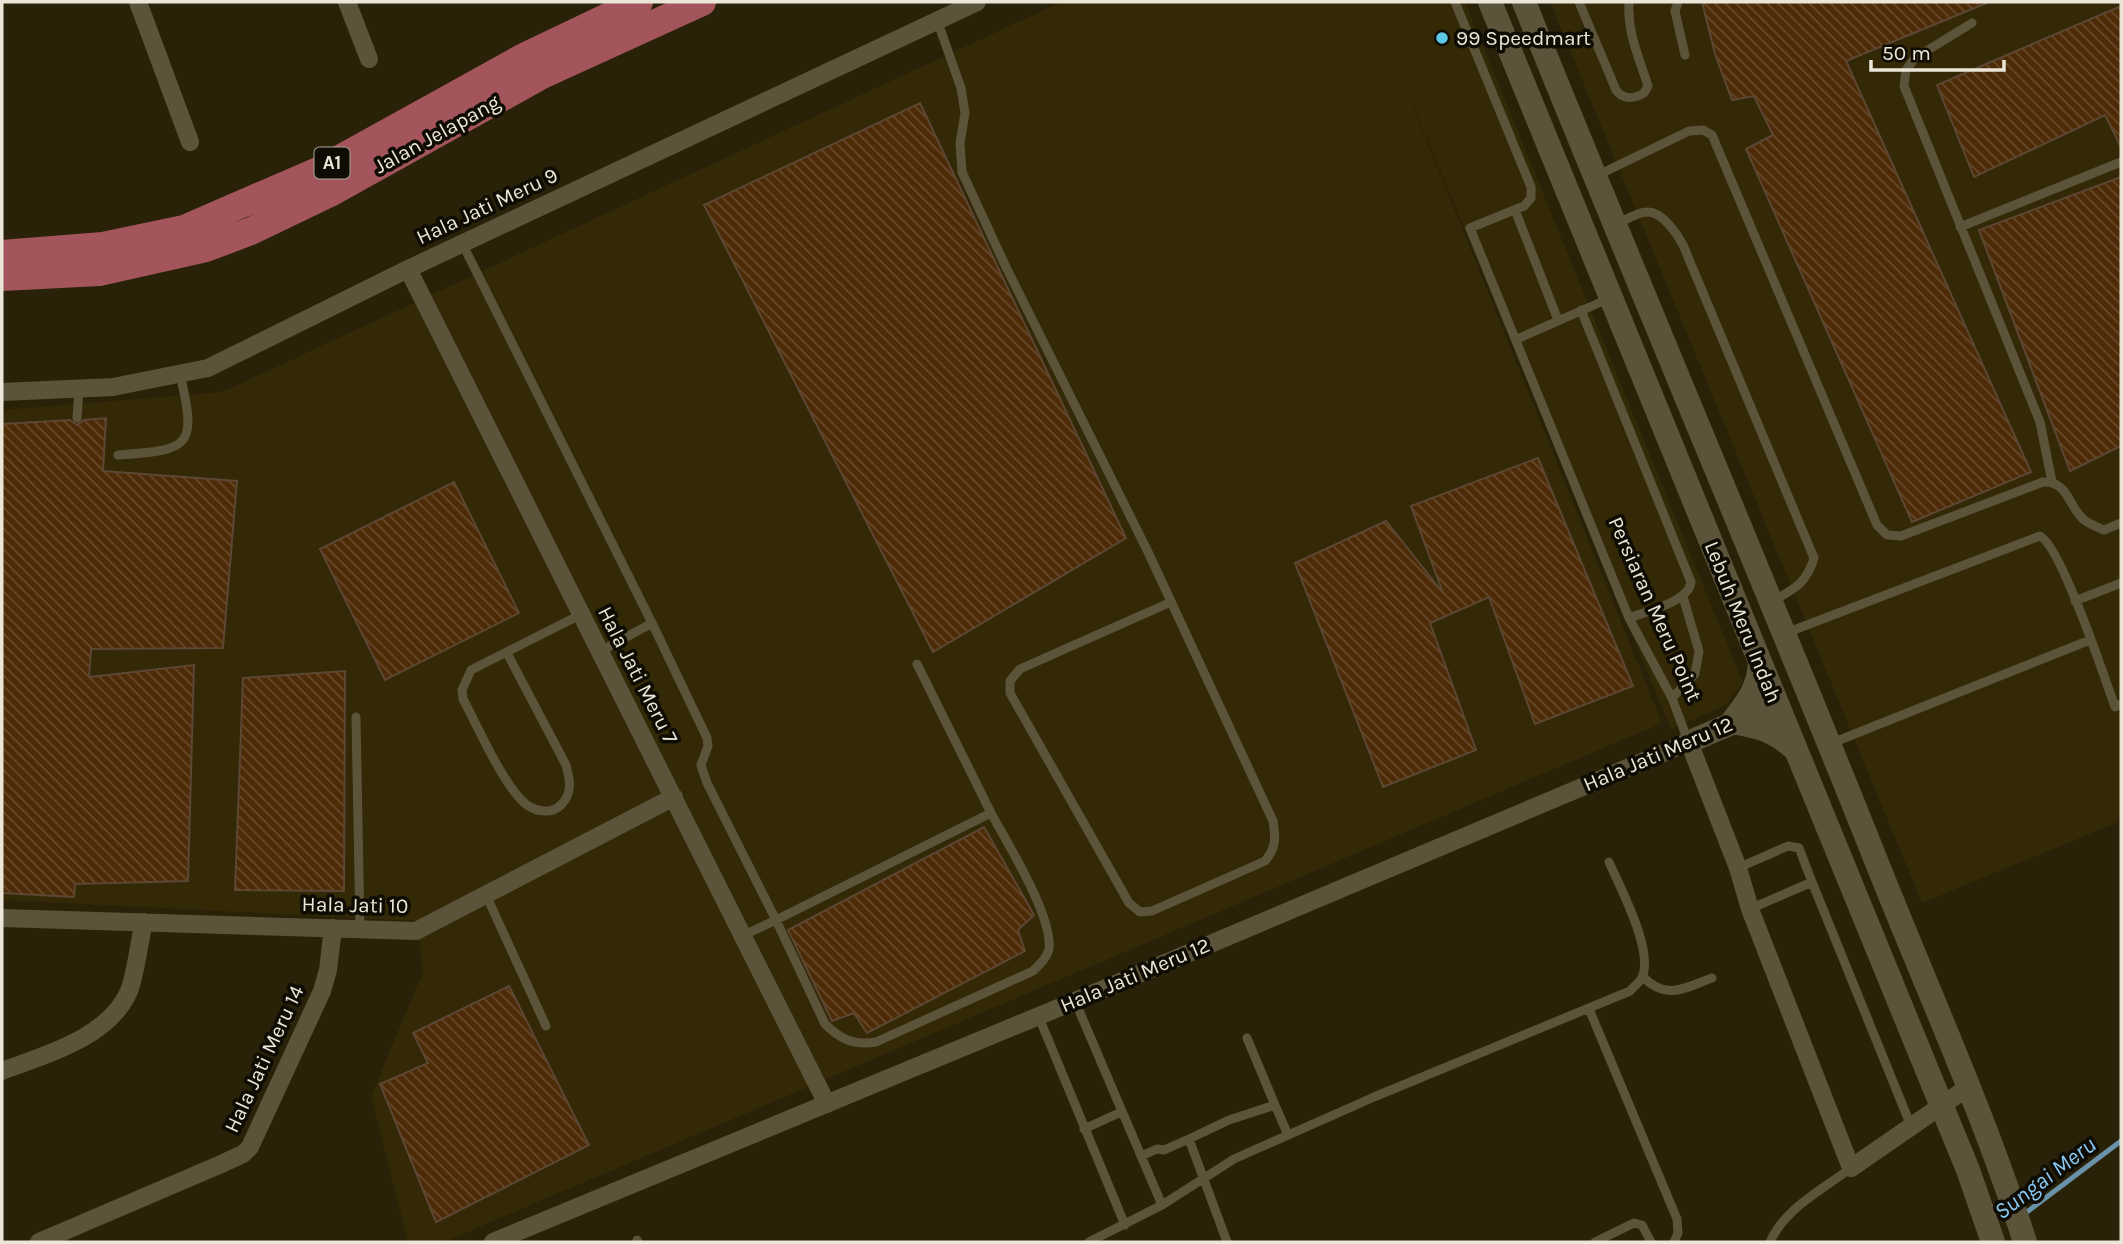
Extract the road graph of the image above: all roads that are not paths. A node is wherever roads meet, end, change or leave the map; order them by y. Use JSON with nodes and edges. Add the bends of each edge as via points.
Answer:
{"nodes":[{"id":1,"x":138,"y":2,"type":"edge"},
{"id":2,"x":347,"y":2,"type":"edge"},
{"id":3,"x":639,"y":2,"type":"edge"},
{"id":4,"x":702,"y":2,"type":"edge"},
{"id":5,"x":977,"y":2,"type":"edge"},
{"id":6,"x":1455,"y":2,"type":"edge"},
{"id":7,"x":1490,"y":2,"type":"edge"},
{"id":8,"x":1524,"y":2,"type":"edge"},
{"id":9,"x":1579,"y":2,"type":"edge"},
{"id":10,"x":1629,"y":2,"type":"edge"},
{"id":11,"x":1678,"y":2,"type":"edge"},
{"id":12,"x":937,"y":19,"type":"junction"},
{"id":13,"x":1972,"y":23,"type":"dead end"},
{"id":14,"x":1685,"y":55,"type":"dead end"},
{"id":15,"x":369,"y":59,"type":"dead end"},
{"id":16,"x":190,"y":142,"type":"dead end"},
{"id":17,"x":2121,"y":162,"type":"edge"},
{"id":18,"x":1594,"y":177,"type":"junction"},
{"id":19,"x":1515,"y":210,"type":"junction"},
{"id":20,"x":1614,"y":225,"type":"junction"},
{"id":21,"x":1960,"y":227,"type":"junction"},
{"id":22,"x":462,"y":243,"type":"junction"},
{"id":23,"x":2,"y":254,"type":"edge"},
{"id":24,"x":408,"y":269,"type":"junction"},
{"id":25,"x":2,"y":277,"type":"edge"},
{"id":26,"x":1611,"y":298,"type":"junction"},
{"id":27,"x":1581,"y":310,"type":"junction"},
{"id":28,"x":1558,"y":320,"type":"junction"},
{"id":29,"x":1517,"y":339,"type":"junction"},
{"id":30,"x":180,"y":374,"type":"junction"},
{"id":31,"x":79,"y":388,"type":"junction"},
{"id":32,"x":2,"y":392,"type":"edge"},
{"id":33,"x":77,"y":418,"type":"dead end"},
{"id":34,"x":118,"y":456,"type":"dead end"},
{"id":35,"x":2052,"y":482,"type":"junction"},
{"id":36,"x":2121,"y":523,"type":"edge"},
{"id":37,"x":2121,"y":583,"type":"edge"},
{"id":38,"x":1683,"y":597,"type":"junction"},
{"id":39,"x":1171,"y":601,"type":"junction"},
{"id":40,"x":1772,"y":601,"type":"junction"},
{"id":41,"x":2075,"y":601,"type":"junction"},
{"id":42,"x":582,"y":614,"type":"junction"},
{"id":43,"x":1629,"y":618,"type":"junction"},
{"id":44,"x":652,"y":623,"type":"junction"},
{"id":45,"x":1783,"y":629,"type":"junction"},
{"id":46,"x":2091,"y":640,"type":"junction"},
{"id":47,"x":601,"y":651,"type":"junction"},
{"id":48,"x":507,"y":653,"type":"junction"},
{"id":49,"x":1760,"y":663,"type":"junction"},
{"id":50,"x":917,"y":664,"type":"dead end"},
{"id":51,"x":1672,"y":698,"type":"junction"},
{"id":52,"x":1777,"y":705,"type":"junction"},
{"id":53,"x":2121,"y":705,"type":"edge"},
{"id":54,"x":356,"y":717,"type":"dead end"},
{"id":55,"x":1732,"y":722,"type":"junction"},
{"id":56,"x":1689,"y":742,"type":"junction"},
{"id":57,"x":1830,"y":744,"type":"junction"},
{"id":58,"x":1796,"y":750,"type":"junction"},
{"id":59,"x":674,"y":797,"type":"junction"},
{"id":60,"x":1855,"y":807,"type":"junction"},
{"id":61,"x":991,"y":813,"type":"junction"},
{"id":62,"x":1609,"y":862,"type":"dead end"},
{"id":63,"x":1738,"y":868,"type":"junction"},
{"id":64,"x":1812,"y":882,"type":"junction"},
{"id":65,"x":486,"y":895,"type":"junction"},
{"id":66,"x":1750,"y":909,"type":"junction"},
{"id":67,"x":2,"y":918,"type":"edge"},
{"id":68,"x":776,"y":920,"type":"junction"},
{"id":69,"x":144,"y":922,"type":"junction"},
{"id":70,"x":333,"y":928,"type":"junction"},
{"id":71,"x":360,"y":929,"type":"junction"},
{"id":72,"x":744,"y":935,"type":"junction"},
{"id":73,"x":1643,"y":977,"type":"junction"},
{"id":74,"x":1713,"y":978,"type":"dead end"},
{"id":75,"x":1075,"y":1001,"type":"junction"},
{"id":76,"x":1589,"y":1009,"type":"junction"},
{"id":77,"x":1038,"y":1015,"type":"junction"},
{"id":78,"x":546,"y":1026,"type":"dead end"},
{"id":79,"x":1247,"y":1038,"type":"dead end"},
{"id":80,"x":2,"y":1071,"type":"edge"},
{"id":81,"x":1967,"y":1088,"type":"junction"},
{"id":82,"x":827,"y":1104,"type":"junction"},
{"id":83,"x":1275,"y":1105,"type":"junction"},
{"id":84,"x":1941,"y":1106,"type":"junction"},
{"id":85,"x":1121,"y":1112,"type":"junction"},
{"id":86,"x":1911,"y":1126,"type":"junction"},
{"id":87,"x":1084,"y":1129,"type":"junction"},
{"id":88,"x":1288,"y":1135,"type":"junction"},
{"id":89,"x":1189,"y":1139,"type":"junction"},
{"id":90,"x":1140,"y":1156,"type":"junction"},
{"id":91,"x":1852,"y":1168,"type":"junction"},
{"id":92,"x":1204,"y":1179,"type":"junction"},
{"id":93,"x":1162,"y":1206,"type":"junction"},
{"id":94,"x":1125,"y":1225,"type":"junction"},
{"id":95,"x":39,"y":1242,"type":"edge"},
{"id":96,"x":493,"y":1242,"type":"edge"},
{"id":97,"x":1089,"y":1242,"type":"edge"},
{"id":98,"x":1227,"y":1242,"type":"edge"},
{"id":99,"x":1595,"y":1242,"type":"edge"},
{"id":100,"x":1651,"y":1242,"type":"edge"},
{"id":101,"x":1674,"y":1242,"type":"edge"},
{"id":102,"x":1770,"y":1242,"type":"edge"},
{"id":103,"x":1993,"y":1242,"type":"edge"},
{"id":104,"x":2025,"y":1242,"type":"edge"}],
"edges":[{"from":1,"to":16,"type":"street"},
{"from":2,"to":15,"type":"street"},
{"from":3,"to":23,"type":"main road","name":"Jalan Jelapang","number":"A1","via":[[522,58],[318,171],[184,229],[103,246]]},
{"from":4,"to":25,"type":"main road","name":"Jalan Jelapang","number":"A1","via":[[542,75],[251,231],[206,248],[99,272]]},
{"from":5,"to":12,"type":"street","name":"Hala Jati Meru 9"},
{"from":6,"to":19,"type":"lane","via":[[1531,187],[1531,198]]},
{"from":7,"to":26,"type":"main road","name":"Lebuh Meru Indah"},
{"from":8,"to":18,"type":"main road","name":"Lebuh Meru Indah"},
{"from":9,"to":10,"type":"lane","via":[[1616,90],[1631,98],[1648,86],[1634,49]]},
{"from":11,"to":14,"type":"lane","via":[[1675,11]]},
{"from":12,"to":22,"type":"street","name":"Hala Jati Meru 9"},
{"from":12,"to":39,"type":"lane","via":[[961,88],[965,113],[962,172]]},
{"from":13,"to":21,"type":"lane","via":[[1915,58],[1906,70],[1904,86]]},
{"from":17,"to":21,"type":"lane"},
{"from":18,"to":20,"type":"main road","name":"Lebuh Meru Indah"},
{"from":18,"to":35,"type":"lane","via":[[1689,131],[1712,135],[1877,525],[1887,535],[1901,536]]},
{"from":19,"to":28,"type":"lane"},
{"from":19,"to":29,"type":"lane","name":"Persiaran Meru Point","via":[[1470,228]]},
{"from":20,"to":40,"type":"main road","name":"Lebuh Meru Indah"},
{"from":20,"to":40,"type":"lane","via":[[1653,213],[1671,225],[1683,245],[1814,558],[1809,574],[1797,588]]},
{"from":21,"to":35,"type":"lane","via":[[2040,422]]},
{"from":22,"to":24,"type":"street","name":"Hala Jati Meru 9"},
{"from":22,"to":44,"type":"lane"},
{"from":24,"to":30,"type":"street","name":"Hala Jati Meru 9","via":[[208,368]]},
{"from":24,"to":42,"type":"street","name":"Hala Jati Meru 7"},
{"from":26,"to":27,"type":"lane"},
{"from":26,"to":49,"type":"main road","name":"Lebuh Meru Indah"},
{"from":27,"to":28,"type":"lane"},
{"from":27,"to":38,"type":"lane","via":[[1691,582]]},
{"from":28,"to":29,"type":"lane"},
{"from":29,"to":43,"type":"lane","name":"Persiaran Meru Point"},
{"from":30,"to":31,"type":"street","name":"Hala Jati Meru 9","via":[[113,387]]},
{"from":30,"to":34,"type":"lane","via":[[189,413],[183,440],[157,453]]},
{"from":31,"to":32,"type":"street","name":"Hala Jati Meru 9"},
{"from":31,"to":33,"type":"lane"},
{"from":35,"to":36,"type":"lane","via":[[2063,489],[2082,518],[2104,530]]},
{"from":37,"to":41,"type":"lane"},
{"from":38,"to":43,"type":"lane"},
{"from":38,"to":51,"type":"lane","via":[[1699,651],[1695,674]]},
{"from":39,"to":39,"type":"lane","via":[[1276,835],[1274,851],[1265,862],[1152,911],[1140,912],[1129,903],[1010,693],[1010,681],[1020,670]]},
{"from":40,"to":45,"type":"main road","name":"Lebuh Meru Indah"},
{"from":41,"to":45,"type":"lane","via":[[2049,543],[2036,536]]},
{"from":41,"to":46,"type":"lane"},
{"from":42,"to":47,"type":"street","name":"Hala Jati Meru 7"},
{"from":42,"to":48,"type":"lane"},
{"from":43,"to":51,"type":"lane","name":"Persiaran Meru Point"},
{"from":44,"to":47,"type":"lane"},
{"from":44,"to":68,"type":"lane","via":[[707,738],[701,765],[707,783]]},
{"from":45,"to":52,"type":"main road","via":[[1789,683]]},
{"from":45,"to":57,"type":"main road","name":"Lebuh Meru Indah"},
{"from":46,"to":53,"type":"lane","via":[[2115,707]]},
{"from":46,"to":57,"type":"lane"},
{"from":47,"to":59,"type":"street","name":"Hala Jati Meru 7"},
{"from":48,"to":48,"type":"lane","via":[[566,765],[569,796],[548,812],[528,806],[508,782],[463,699],[471,670]]},
{"from":49,"to":52,"type":"main road","name":"Lebuh Meru Indah"},
{"from":49,"to":55,"type":"main road","via":[[1752,696]]},
{"from":50,"to":61,"type":"lane"},
{"from":51,"to":56,"type":"lane","name":"Persiaran Meru Point"},
{"from":52,"to":55,"type":"street","name":"Hala Jati Meru 12"},
{"from":52,"to":58,"type":"main road","name":"Lebuh Meru Indah"},
{"from":52,"to":60,"type":"main road","via":[[1792,705],[1805,715]]},
{"from":54,"to":71,"type":"lane"},
{"from":55,"to":56,"type":"street","name":"Hala Jati Meru 12"},
{"from":55,"to":58,"type":"main road","via":[[1769,730]]},
{"from":56,"to":63,"type":"street","name":"Persiaran Meru Point"},
{"from":56,"to":75,"type":"street","name":"Hala Jati Meru 12"},
{"from":57,"to":60,"type":"main road","name":"Lebuh Meru Indah"},
{"from":58,"to":84,"type":"main road","name":"Lebuh Meru Indah"},
{"from":59,"to":65,"type":"street","name":"Hala Jati 10"},
{"from":59,"to":72,"type":"street","name":"Hala Jati Meru 7"},
{"from":60,"to":81,"type":"main road","name":"Lebuh Meru Indah"},
{"from":61,"to":68,"type":"lane"},
{"from":61,"to":68,"type":"lane","via":[[1044,916],[1049,948],[1033,971],[863,1045],[845,1041],[825,1024]]},
{"from":62,"to":73,"type":"lane","via":[[1640,938]]},
{"from":63,"to":64,"type":"lane","via":[[1794,846],[1799,848]]},
{"from":63,"to":66,"type":"street","name":"Persiaran Meru Point"},
{"from":64,"to":66,"type":"lane"},
{"from":64,"to":86,"type":"lane"},
{"from":65,"to":71,"type":"street","name":"Hala Jati 10","via":[[416,931]]},
{"from":65,"to":78,"type":"lane"},
{"from":66,"to":91,"type":"street","name":"Persiaran Meru Point"},
{"from":67,"to":69,"type":"street","name":"Hala Jati 10"},
{"from":68,"to":72,"type":"lane"},
{"from":69,"to":70,"type":"street","name":"Hala Jati 10"},
{"from":69,"to":80,"type":"street","via":[[128,992],[111,1017],[80,1041]]},
{"from":70,"to":71,"type":"street","name":"Hala Jati 10"},
{"from":70,"to":95,"type":"street","name":"Hala Jati Meru 14","via":[[322,991],[250,1147],[219,1165]]},
{"from":72,"to":82,"type":"street","name":"Hala Jati Meru 7"},
{"from":73,"to":74,"type":"lane","via":[[1653,988],[1669,993]]},
{"from":73,"to":76,"type":"lane","via":[[1630,991]]},
{"from":75,"to":77,"type":"street","name":"Hala Jati Meru 12"},
{"from":75,"to":85,"type":"lane"},
{"from":76,"to":88,"type":"lane"},
{"from":76,"to":101,"type":"lane","via":[[1677,1219]]},
{"from":77,"to":82,"type":"street","name":"Hala Jati Meru 12"},
{"from":77,"to":87,"type":"lane"},
{"from":79,"to":83,"type":"lane"},
{"from":81,"to":84,"type":"street"},
{"from":81,"to":104,"type":"main road","name":"Lebuh Meru Indah"},
{"from":82,"to":96,"type":"street","name":"Hala Jati Meru 12"},
{"from":83,"to":88,"type":"lane"},
{"from":83,"to":89,"type":"lane"},
{"from":84,"to":86,"type":"street"},
{"from":84,"to":103,"type":"main road","name":"Lebuh Meru Indah"},
{"from":85,"to":87,"type":"lane"},
{"from":85,"to":90,"type":"lane"},
{"from":86,"to":91,"type":"street"},
{"from":87,"to":94,"type":"lane"},
{"from":88,"to":92,"type":"lane","via":[[1234,1159]]},
{"from":89,"to":90,"type":"lane"},
{"from":89,"to":92,"type":"lane"},
{"from":90,"to":93,"type":"lane"},
{"from":91,"to":102,"type":"lane","via":[[1788,1215]]},
{"from":92,"to":93,"type":"lane"},
{"from":92,"to":98,"type":"lane"},
{"from":93,"to":94,"type":"lane"},
{"from":94,"to":97,"type":"lane"},
{"from":99,"to":100,"type":"lane","via":[[1634,1223],[1642,1225]]}]}
